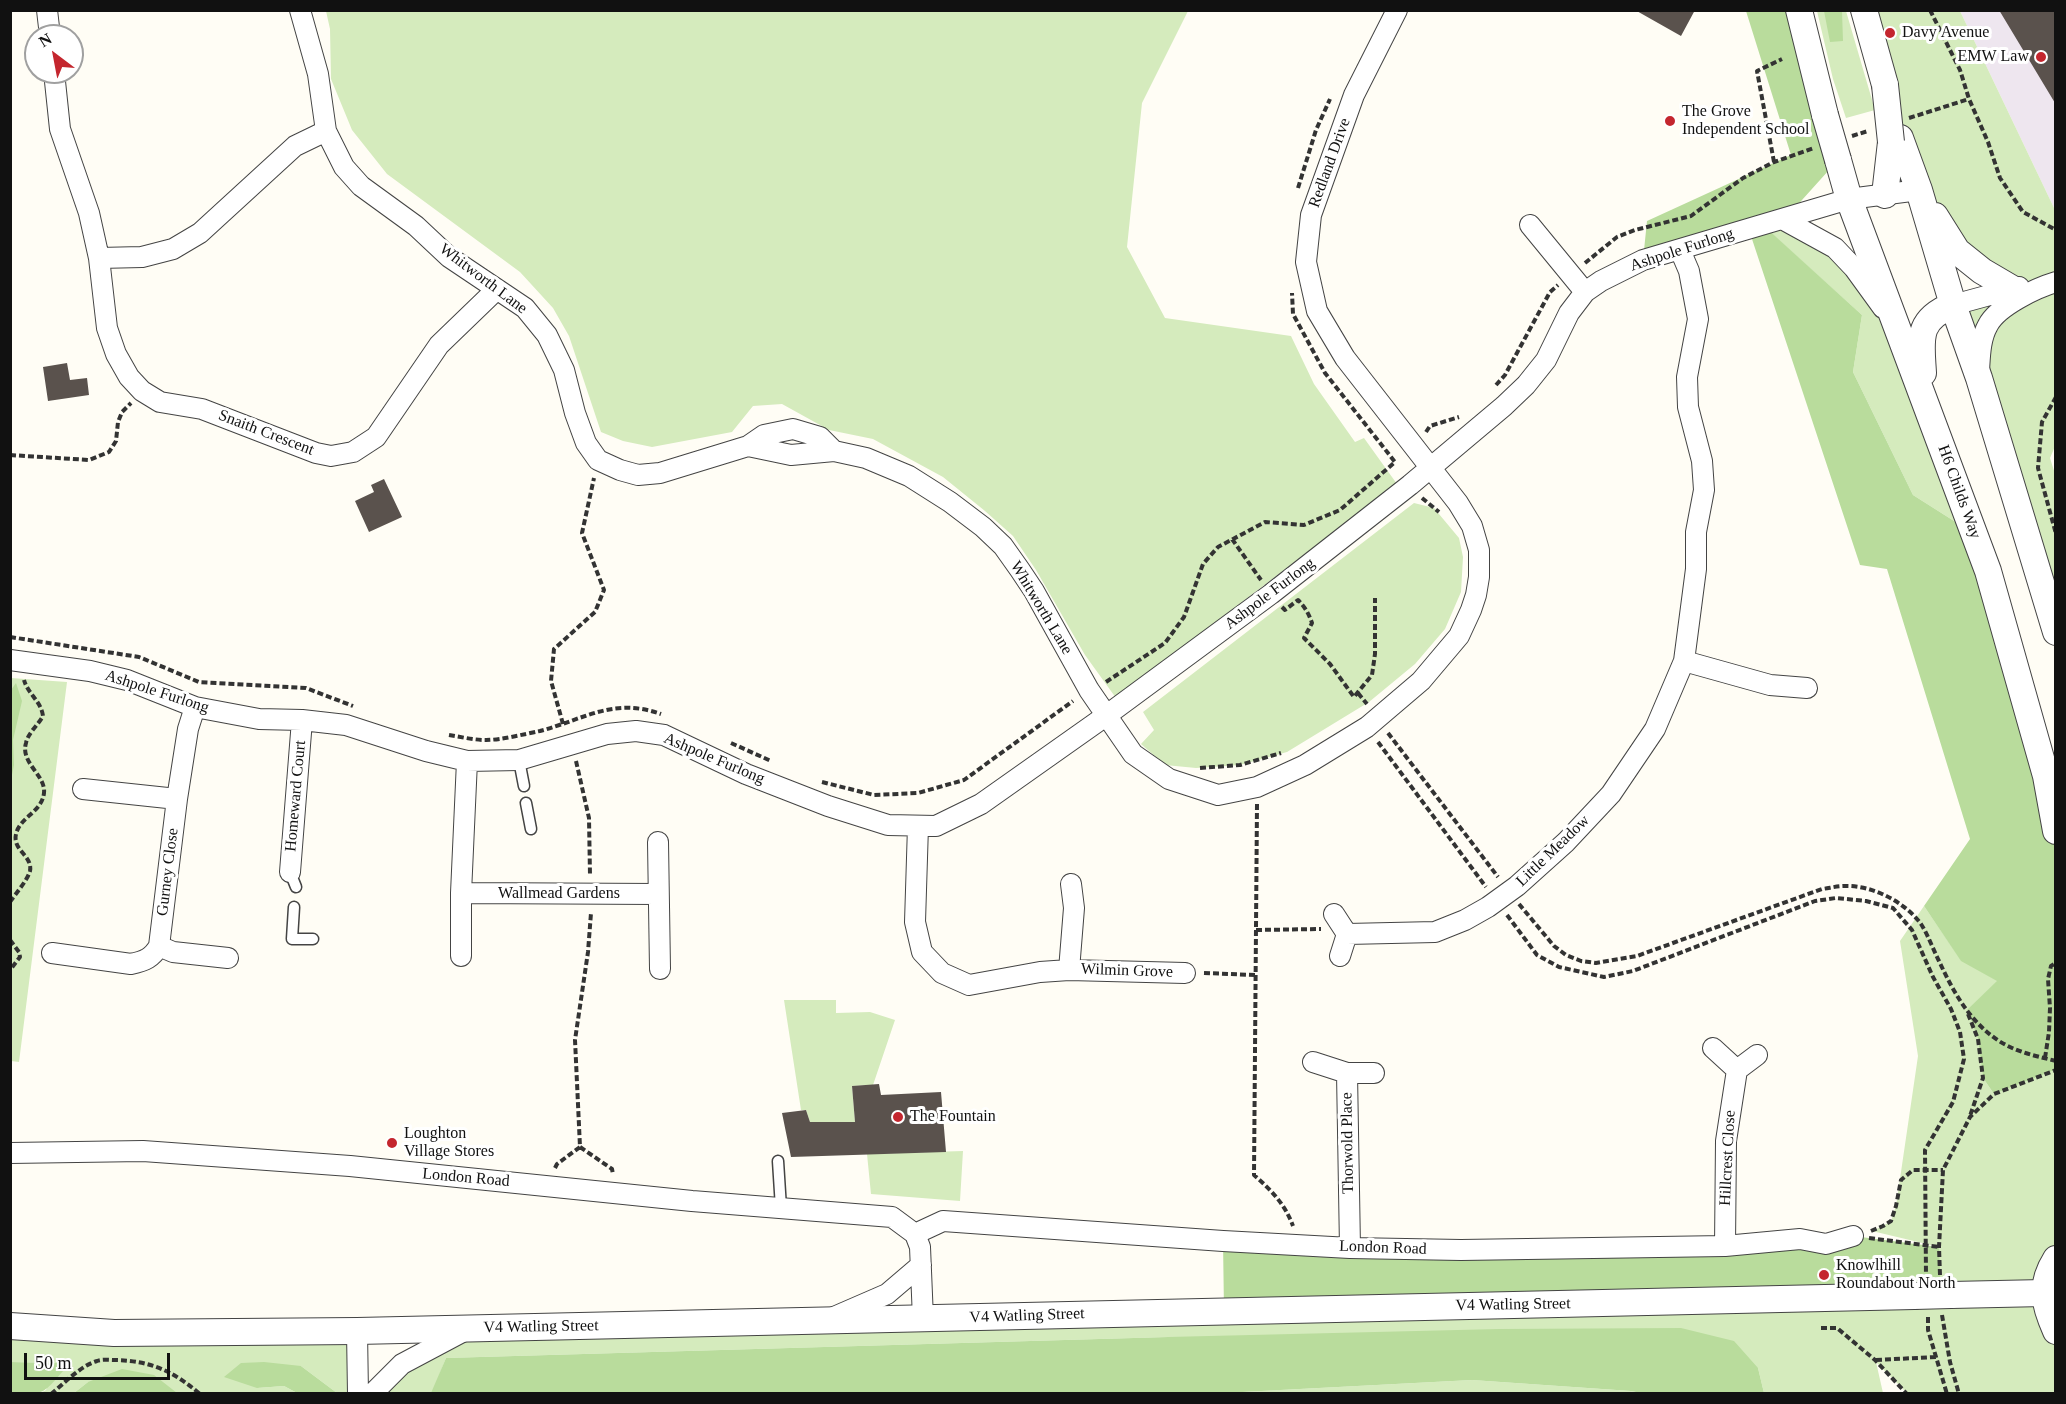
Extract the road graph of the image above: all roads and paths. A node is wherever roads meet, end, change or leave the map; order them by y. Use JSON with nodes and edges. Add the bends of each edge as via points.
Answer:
{"nodes":[{"id":1,"x":300,"y":10,"type":"edge"},
{"id":2,"x":1397,"y":10,"type":"edge"},
{"id":3,"x":1799,"y":10,"type":"edge"},
{"id":4,"x":1864,"y":10,"type":"edge"},
{"id":5,"x":1930,"y":10,"type":"edge"},
{"id":6,"x":1782,"y":59,"type":"dead end"},
{"id":7,"x":55,"y":84,"type":"edge"},
{"id":8,"x":1334,"y":91,"type":"dead end"},
{"id":9,"x":1969,"y":99,"type":"junction"},
{"id":10,"x":326,"y":131,"type":"junction"},
{"id":11,"x":1891,"y":133,"type":"junction"},
{"id":12,"x":1836,"y":148,"type":"junction"},
{"id":13,"x":1774,"y":162,"type":"junction"},
{"id":14,"x":1918,"y":190,"type":"junction"},
{"id":15,"x":1297,"y":193,"type":"dead end"},
{"id":16,"x":1885,"y":195,"type":"junction"},
{"id":17,"x":1849,"y":200,"type":"junction"},
{"id":18,"x":1784,"y":220,"type":"junction"},
{"id":19,"x":1530,"y":225,"type":"dead end"},
{"id":20,"x":2055,"y":230,"type":"edge"},
{"id":21,"x":1680,"y":250,"type":"junction"},
{"id":22,"x":99,"y":258,"type":"junction"},
{"id":23,"x":1570,"y":275,"type":"junction"},
{"id":24,"x":2052,"y":283,"type":"edge"},
{"id":25,"x":2011,"y":288,"type":"junction"},
{"id":26,"x":497,"y":289,"type":"junction"},
{"id":27,"x":1292,"y":292,"type":"dead end"},
{"id":28,"x":1585,"y":292,"type":"junction"},
{"id":29,"x":1953,"y":305,"type":"junction"},
{"id":30,"x":1899,"y":330,"type":"junction"},
{"id":31,"x":1979,"y":378,"type":"junction"},
{"id":32,"x":142,"y":391,"type":"junction"},
{"id":33,"x":1489,"y":391,"type":"dead end"},
{"id":34,"x":2055,"y":396,"type":"edge"},
{"id":35,"x":1925,"y":401,"type":"junction"},
{"id":36,"x":1466,"y":415,"type":"dead end"},
{"id":37,"x":1414,"y":446,"type":"junction"},
{"id":38,"x":10,"y":455,"type":"edge"},
{"id":39,"x":598,"y":460,"type":"junction"},
{"id":40,"x":1395,"y":462,"type":"junction"},
{"id":41,"x":1430,"y":468,"type":"junction"},
{"id":42,"x":1410,"y":485,"type":"junction"},
{"id":43,"x":1444,"y":516,"type":"dead end"},
{"id":44,"x":2055,"y":534,"type":"edge"},
{"id":45,"x":1375,"y":598,"type":"dead end"},
{"id":46,"x":2055,"y":632,"type":"edge"},
{"id":47,"x":10,"y":637,"type":"edge"},
{"id":48,"x":17,"y":661,"type":"edge"},
{"id":49,"x":1684,"y":661,"type":"junction"},
{"id":50,"x":1330,"y":664,"type":"dead end"},
{"id":51,"x":1807,"y":688,"type":"dead end"},
{"id":52,"x":1089,"y":690,"type":"junction"},
{"id":53,"x":1358,"y":693,"type":"junction"},
{"id":54,"x":195,"y":707,"type":"junction"},
{"id":55,"x":360,"y":708,"type":"dead end"},
{"id":56,"x":1107,"y":715,"type":"junction"},
{"id":57,"x":666,"y":716,"type":"dead end"},
{"id":58,"x":1372,"y":719,"type":"junction"},
{"id":59,"x":302,"y":720,"type":"junction"},
{"id":60,"x":562,"y":724,"type":"junction"},
{"id":61,"x":446,"y":735,"type":"dead end"},
{"id":62,"x":728,"y":742,"type":"dead end"},
{"id":63,"x":1287,"y":752,"type":"dead end"},
{"id":64,"x":519,"y":760,"type":"junction"},
{"id":65,"x":466,"y":761,"type":"junction"},
{"id":66,"x":1256,"y":761,"type":"junction"},
{"id":67,"x":780,"y":765,"type":"dead end"},
{"id":68,"x":1196,"y":768,"type":"dead end"},
{"id":69,"x":819,"y":781,"type":"dead end"},
{"id":70,"x":524,"y":786,"type":"dead end"},
{"id":71,"x":1257,"y":787,"type":"junction"},
{"id":72,"x":82,"y":789,"type":"dead end"},
{"id":73,"x":177,"y":799,"type":"junction"},
{"id":74,"x":526,"y":803,"type":"dead end"},
{"id":75,"x":918,"y":826,"type":"junction"},
{"id":76,"x":531,"y":830,"type":"dead end"},
{"id":77,"x":2055,"y":831,"type":"edge"},
{"id":78,"x":658,"y":842,"type":"dead end"},
{"id":79,"x":293,"y":880,"type":"dead end"},
{"id":80,"x":1071,"y":884,"type":"dead end"},
{"id":81,"x":460,"y":893,"type":"junction"},
{"id":82,"x":658,"y":894,"type":"junction"},
{"id":83,"x":1503,"y":897,"type":"junction"},
{"id":84,"x":10,"y":902,"type":"edge"},
{"id":85,"x":294,"y":907,"type":"dead end"},
{"id":86,"x":1341,"y":926,"type":"junction"},
{"id":87,"x":1256,"y":930,"type":"junction"},
{"id":88,"x":313,"y":939,"type":"dead end"},
{"id":89,"x":10,"y":940,"type":"edge"},
{"id":90,"x":159,"y":946,"type":"junction"},
{"id":91,"x":52,"y":953,"type":"dead end"},
{"id":92,"x":460,"y":956,"type":"dead end"},
{"id":93,"x":1340,"y":956,"type":"dead end"},
{"id":94,"x":228,"y":958,"type":"dead end"},
{"id":95,"x":2055,"y":963,"type":"edge"},
{"id":96,"x":660,"y":969,"type":"dead end"},
{"id":97,"x":10,"y":970,"type":"edge"},
{"id":98,"x":1069,"y":970,"type":"junction"},
{"id":99,"x":1185,"y":973,"type":"joint"},
{"id":100,"x":1255,"y":975,"type":"junction"},
{"id":101,"x":1967,"y":1010,"type":"junction"},
{"id":102,"x":575,"y":1040,"type":"dead end"},
{"id":103,"x":1713,"y":1048,"type":"dead end"},
{"id":104,"x":1757,"y":1055,"type":"dead end"},
{"id":105,"x":2045,"y":1058,"type":"junction"},
{"id":106,"x":2055,"y":1061,"type":"edge"},
{"id":107,"x":1313,"y":1062,"type":"dead end"},
{"id":108,"x":1737,"y":1070,"type":"junction"},
{"id":109,"x":2055,"y":1070,"type":"edge"},
{"id":110,"x":1374,"y":1072,"type":"dead end"},
{"id":111,"x":1347,"y":1073,"type":"junction"},
{"id":112,"x":1970,"y":1117,"type":"junction"},
{"id":113,"x":580,"y":1147,"type":"junction"},
{"id":114,"x":10,"y":1153,"type":"edge"},
{"id":115,"x":778,"y":1161,"type":"dead end"},
{"id":116,"x":1925,"y":1170,"type":"junction"},
{"id":117,"x":547,"y":1185,"type":"junction"},
{"id":118,"x":617,"y":1193,"type":"junction"},
{"id":119,"x":781,"y":1208,"type":"junction"},
{"id":120,"x":915,"y":1234,"type":"junction"},
{"id":121,"x":1853,"y":1236,"type":"junction"},
{"id":122,"x":1295,"y":1244,"type":"junction"},
{"id":123,"x":1725,"y":1246,"type":"junction"},
{"id":124,"x":1925,"y":1246,"type":"junction"},
{"id":125,"x":1939,"y":1247,"type":"dead end"},
{"id":126,"x":1350,"y":1248,"type":"junction"},
{"id":127,"x":2055,"y":1259,"type":"edge"},
{"id":128,"x":921,"y":1265,"type":"junction"},
{"id":129,"x":2044,"y":1293,"type":"junction"},
{"id":130,"x":1922,"y":1298,"type":"junction"},
{"id":131,"x":923,"y":1319,"type":"junction"},
{"id":132,"x":826,"y":1321,"type":"junction"},
{"id":133,"x":10,"y":1326,"type":"edge"},
{"id":134,"x":1821,"y":1328,"type":"dead end"},
{"id":135,"x":468,"y":1329,"type":"junction"},
{"id":136,"x":357,"y":1331,"type":"junction"},
{"id":137,"x":2055,"y":1331,"type":"edge"},
{"id":138,"x":1936,"y":1358,"type":"junction"},
{"id":139,"x":1875,"y":1360,"type":"junction"},
{"id":140,"x":51,"y":1394,"type":"edge"},
{"id":141,"x":200,"y":1394,"type":"edge"},
{"id":142,"x":358,"y":1394,"type":"edge"},
{"id":143,"x":372,"y":1394,"type":"edge"},
{"id":144,"x":1907,"y":1394,"type":"edge"},
{"id":145,"x":1947,"y":1394,"type":"edge"}],
"edges":[{"from":1,"to":10,"type":"street","name":"Whitworth Lane","via":[[318,74]]},
{"from":2,"to":37,"type":"street","name":"Redland Drive","via":[[1354,95],[1311,216],[1306,262],[1317,310],[1345,358]]},
{"from":3,"to":12,"type":"street","name":"H6 Childs Way","bridge":true},
{"from":4,"to":11,"type":"street","bridge":true,"via":[[1885,85]]},
{"from":5,"to":9,"type":"path","via":[[1960,70]]},
{"from":6,"to":13,"type":"path","via":[[1757,71]]},
{"from":7,"to":22,"type":"street","name":"Snaith Crescent","via":[[60,129],[89,213]]},
{"from":8,"to":15,"type":"path","via":[[1316,130]]},
{"from":9,"to":11,"type":"path"},
{"from":9,"to":20,"type":"path","via":[[2000,178],[2017,204],[2023,212]]},
{"from":10,"to":22,"type":"street","via":[[295,146],[200,233],[173,249],[142,257]]},
{"from":10,"to":26,"type":"street","name":"Whitworth Lane","via":[[344,168],[361,186],[416,226],[449,257]]},
{"from":11,"to":12,"type":"path"},
{"from":11,"to":14,"type":"street"},
{"from":11,"to":16,"type":"street"},
{"from":12,"to":13,"type":"path"},
{"from":12,"to":17,"type":"street","name":"H6 Childs Way"},
{"from":13,"to":23,"type":"path","via":[[1743,178],[1691,216],[1617,237]]},
{"from":14,"to":16,"type":"street","name":"Ashpole Furlong"},
{"from":14,"to":25,"type":"street","via":[[1957,251]]},
{"from":14,"to":29,"type":"street"},
{"from":16,"to":17,"type":"street","name":"Ashpole Furlong"},
{"from":17,"to":18,"type":"street","name":"Ashpole Furlong"},
{"from":17,"to":30,"type":"street","name":"H6 Childs Way"},
{"from":18,"to":21,"type":"street","name":"Ashpole Furlong"},
{"from":18,"to":30,"type":"street","via":[[1835,248]]},
{"from":19,"to":23,"type":"street"},
{"from":21,"to":28,"type":"street","name":"Ashpole Furlong","via":[[1643,260]]},
{"from":21,"to":49,"type":"street","name":"Little Meadow","via":[[1689,271],[1698,319],[1687,377],[1688,407],[1702,461],[1704,490],[1696,532],[1696,568]]},
{"from":22,"to":32,"type":"street","name":"Snaith Crescent","via":[[107,328],[116,354]]},
{"from":23,"to":28,"type":"street"},
{"from":23,"to":33,"type":"path","via":[[1550,292],[1504,375]]},
{"from":24,"to":25,"type":"street"},
{"from":24,"to":31,"type":"street","via":[[2010,302],[1988,324],[1980,348]]},
{"from":25,"to":29,"type":"street"},
{"from":26,"to":32,"type":"street","name":"Snaith Crescent","via":[[439,345],[376,437],[353,452],[331,456],[316,453],[202,409],[160,402]]},
{"from":26,"to":39,"type":"street","name":"Whitworth Lane","via":[[525,308],[547,335],[564,370],[586,443]]},
{"from":27,"to":40,"type":"path","via":[[1293,314],[1325,373]]},
{"from":28,"to":41,"type":"street","name":"Ashpole Furlong","via":[[1569,313],[1546,360],[1526,385]]},
{"from":29,"to":31,"type":"street"},
{"from":29,"to":35,"type":"street","via":[[1936,312],[1924,326],[1921,343]]},
{"from":30,"to":35,"type":"street","name":"H6 Childs Way"},
{"from":31,"to":46,"type":"street"},
{"from":32,"to":38,"type":"path","via":[[122,412],[116,441],[108,452],[89,460]]},
{"from":34,"to":44,"type":"path","via":[[2042,422],[2038,468]]},
{"from":35,"to":77,"type":"street","name":"H6 Childs Way","via":[[1988,571],[2046,776]]},
{"from":36,"to":37,"type":"path","via":[[1430,426]]},
{"from":37,"to":40,"type":"path"},
{"from":37,"to":41,"type":"street","name":"Redland Drive"},
{"from":39,"to":52,"type":"street","name":"Whitworth Lane","via":[[638,475],[660,473],[748,446],[764,435],[793,429],[820,437],[834,451],[866,458],[909,476],[983,526],[1003,546],[1034,591]]},
{"from":39,"to":60,"type":"path","via":[[582,533],[604,590],[595,612],[554,649],[551,681]]},
{"from":40,"to":42,"type":"path"},
{"from":40,"to":52,"type":"path","via":[[1340,510],[1304,525],[1265,522],[1218,547],[1203,564],[1184,617],[1165,643]]},
{"from":41,"to":42,"type":"street","name":"Ashpole Furlong"},
{"from":41,"to":58,"type":"street","via":[[1472,526],[1479,550],[1476,595],[1459,636],[1421,681]]},
{"from":42,"to":43,"type":"path"},
{"from":42,"to":56,"type":"street","name":"Ashpole Furlong"},
{"from":45,"to":53,"type":"path","via":[[1372,675]]},
{"from":47,"to":55,"type":"path","via":[[139,657],[199,682],[306,688]]},
{"from":48,"to":54,"type":"street","name":"Ashpole Furlong","via":[[127,680]]},
{"from":48,"to":84,"type":"path","via":[[43,716],[28,738],[25,752],[44,794],[43,801],[16,834],[17,846],[30,868]]},
{"from":49,"to":51,"type":"street","via":[[1770,685]]},
{"from":49,"to":83,"type":"street","name":"Little Meadow","via":[[1655,729],[1611,794],[1566,842]]},
{"from":50,"to":53,"type":"path","via":[[1354,697]]},
{"from":52,"to":56,"type":"street","name":"Whitworth Lane"},
{"from":52,"to":69,"type":"path","via":[[964,780],[918,793],[874,795]]},
{"from":53,"to":58,"type":"path"},
{"from":54,"to":59,"type":"street","name":"Ashpole Furlong","via":[[259,719]]},
{"from":54,"to":73,"type":"street","name":"Gurney Close"},
{"from":56,"to":71,"type":"street","via":[[1133,754],[1168,780],[1218,795]]},
{"from":56,"to":75,"type":"street","name":"Ashpole Furlong","via":[[981,804],[936,826]]},
{"from":57,"to":60,"type":"path","via":[[648,709],[622,707],[592,712]]},
{"from":58,"to":71,"type":"street","via":[[1305,765]]},
{"from":58,"to":83,"type":"path"},
{"from":58,"to":83,"type":"path"},
{"from":59,"to":65,"type":"street","name":"Ashpole Furlong","via":[[346,725]]},
{"from":59,"to":79,"type":"street","name":"Homeward Court"},
{"from":60,"to":61,"type":"path","via":[[487,740]]},
{"from":62,"to":67,"type":"path"},
{"from":63,"to":66,"type":"path"},
{"from":64,"to":65,"type":"street","name":"Ashpole Furlong"},
{"from":64,"to":70,"type":"lane"},
{"from":64,"to":75,"type":"street","name":"Ashpole Furlong","via":[[607,734],[636,731],[664,735],[746,774],[828,806],[888,825]]},
{"from":65,"to":81,"type":"street"},
{"from":66,"to":68,"type":"path"},
{"from":66,"to":71,"type":"path"},
{"from":71,"to":87,"type":"path"},
{"from":72,"to":73,"type":"street"},
{"from":73,"to":90,"type":"street","name":"Gurney Close"},
{"from":74,"to":76,"type":"lane"},
{"from":75,"to":98,"type":"street","name":"Wilmin Grove","via":[[915,922],[922,952],[942,973],[969,985]]},
{"from":78,"to":82,"type":"street"},
{"from":80,"to":98,"type":"street","name":"Wilmin Grove","via":[[1074,908]]},
{"from":81,"to":82,"type":"street","name":"Wallmead Gardens"},
{"from":81,"to":92,"type":"street"},
{"from":82,"to":96,"type":"street"},
{"from":83,"to":86,"type":"street","name":"Little Meadow","via":[[1465,920],[1435,932]]},
{"from":83,"to":101,"type":"path","via":[[1566,955],[1596,963],[1637,956],[1822,889],[1866,889],[1897,902],[1921,924]]},
{"from":83,"to":116,"type":"path","via":[[1537,955],[1558,967],[1604,977],[1633,971],[1815,901],[1836,898],[1893,908],[1912,930],[1951,1009],[1963,1050],[1953,1102],[1925,1150]]},
{"from":85,"to":88,"type":"lane","via":[[292,939]]},
{"from":86,"to":87,"type":"path"},
{"from":86,"to":93,"type":"street"},
{"from":87,"to":100,"type":"path"},
{"from":89,"to":97,"type":"path","via":[[20,957]]},
{"from":90,"to":91,"type":"street","via":[[153,956],[131,964]]},
{"from":90,"to":94,"type":"street","via":[[173,952]]},
{"from":95,"to":105,"type":"path","via":[[2050,966],[2048,980],[2050,1008]]},
{"from":98,"to":99,"type":"street","name":"Wilmin Grove"},
{"from":99,"to":100,"type":"path"},
{"from":100,"to":122,"type":"path","via":[[1254,1175],[1285,1209],[1293,1225]]},
{"from":101,"to":105,"type":"path","via":[[1991,1036],[2017,1052]]},
{"from":101,"to":112,"type":"path","via":[[1978,1039],[1983,1078]]},
{"from":102,"to":113,"type":"path"},
{"from":103,"to":108,"type":"street"},
{"from":104,"to":108,"type":"street"},
{"from":105,"to":106,"type":"path"},
{"from":107,"to":111,"type":"street","name":"Thorwold Place"},
{"from":108,"to":123,"type":"street","name":"Hillcrest Close","via":[[1726,1141]]},
{"from":109,"to":112,"type":"path","via":[[1994,1094]]},
{"from":110,"to":111,"type":"street"},
{"from":111,"to":126,"type":"street","name":"Thorwold Place"},
{"from":112,"to":116,"type":"path","via":[[1943,1170]]},
{"from":113,"to":117,"type":"path","via":[[557,1164]]},
{"from":113,"to":118,"type":"path","via":[[612,1169]]},
{"from":114,"to":117,"type":"street","name":"London Road","via":[[144,1151]]},
{"from":115,"to":119,"type":"lane"},
{"from":116,"to":121,"type":"path","via":[[1913,1170],[1901,1180],[1891,1221]]},
{"from":116,"to":124,"type":"path"},
{"from":117,"to":118,"type":"street","name":"London Road"},
{"from":118,"to":119,"type":"street","name":"London Road"},
{"from":119,"to":120,"type":"street","name":"London Road","via":[[892,1217]]},
{"from":120,"to":122,"type":"street","name":"London Road","via":[[943,1221]]},
{"from":120,"to":128,"type":"street"},
{"from":121,"to":123,"type":"street","name":"London Road","via":[[1826,1244],[1800,1239]]},
{"from":121,"to":124,"type":"path"},
{"from":122,"to":126,"type":"street","name":"London Road"},
{"from":123,"to":126,"type":"street","name":"London Road"},
{"from":124,"to":125,"type":"path"},
{"from":124,"to":130,"type":"path"},
{"from":127,"to":129,"type":"street"},
{"from":128,"to":131,"type":"street"},
{"from":128,"to":132,"type":"street","via":[[887,1294]]},
{"from":129,"to":130,"type":"street","name":"V4 Watling Street","bridge":true},
{"from":129,"to":137,"type":"street"},
{"from":130,"to":131,"type":"street","name":"V4 Watling Street"},
{"from":130,"to":138,"type":"path"},
{"from":131,"to":132,"type":"street","name":"V4 Watling Street"},
{"from":132,"to":135,"type":"street","name":"V4 Watling Street"},
{"from":133,"to":136,"type":"street","name":"V4 Watling Street","via":[[114,1333]]},
{"from":134,"to":139,"type":"path","via":[[1837,1328]]},
{"from":135,"to":136,"type":"street","name":"V4 Watling Street"},
{"from":135,"to":143,"type":"street","via":[[402,1364]]},
{"from":136,"to":142,"type":"street"},
{"from":138,"to":139,"type":"path"},
{"from":138,"to":145,"type":"path"},
{"from":139,"to":144,"type":"path"},
{"from":140,"to":141,"type":"path","via":[[98,1360],[150,1364],[183,1378]]}]}
